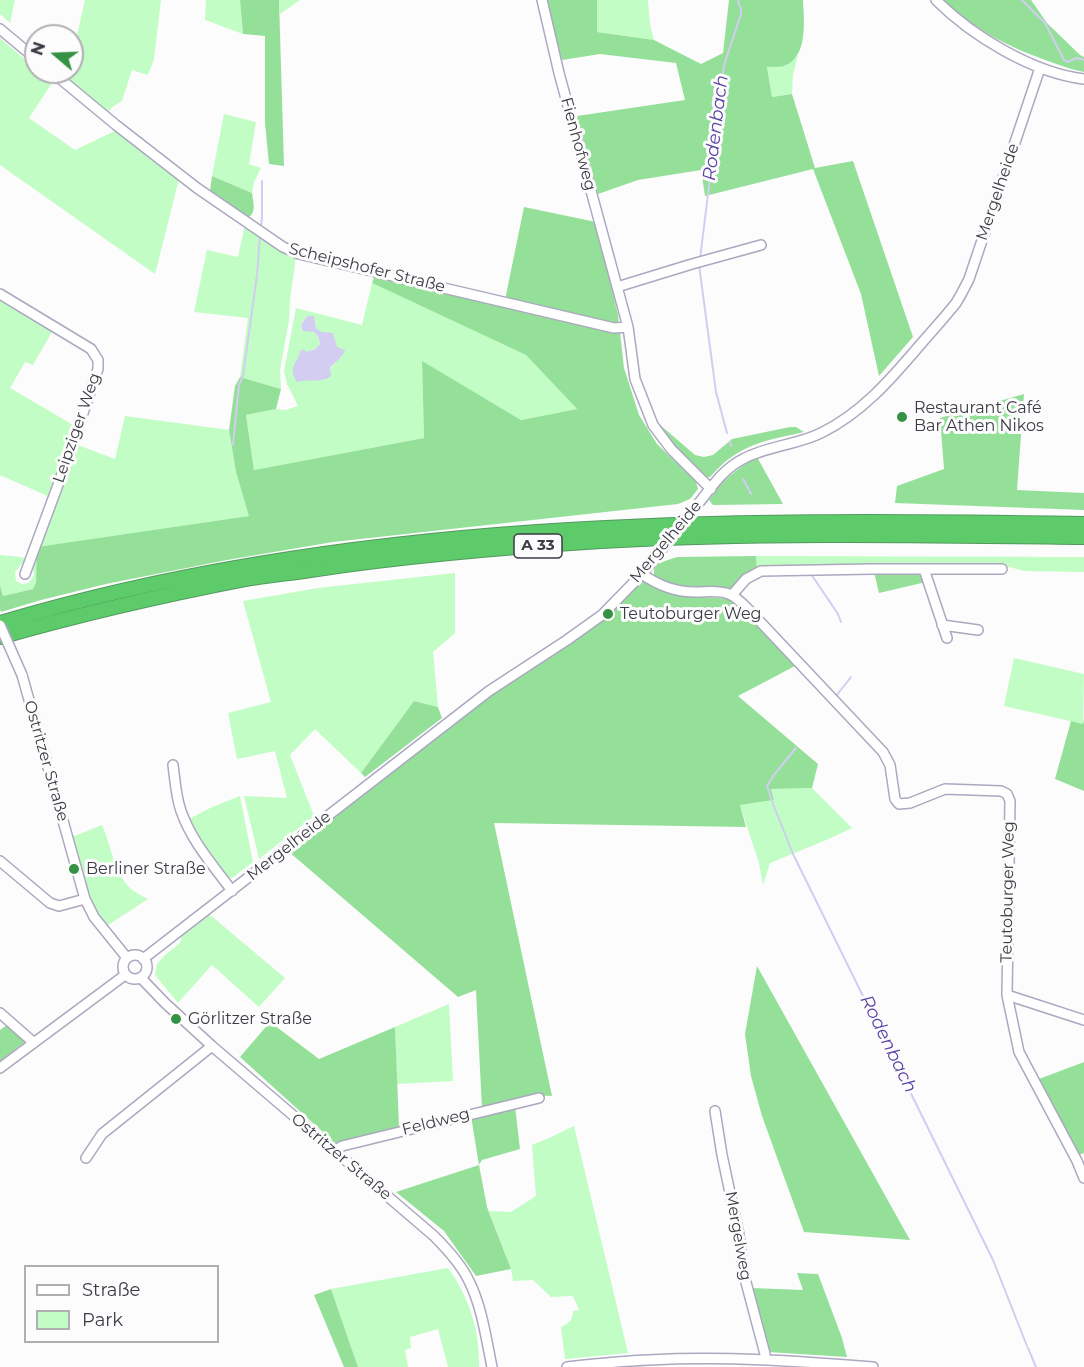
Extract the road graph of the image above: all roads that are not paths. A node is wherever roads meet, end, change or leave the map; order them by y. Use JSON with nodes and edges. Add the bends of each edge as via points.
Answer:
{"nodes":[{"id":1,"x":542,"y":0,"type":"edge"},
{"id":2,"x":936,"y":0,"type":"edge"},
{"id":3,"x":0,"y":29,"type":"edge"},
{"id":4,"x":24,"y":49,"type":"edge"},
{"id":5,"x":1040,"y":68,"type":"junction"},
{"id":6,"x":1084,"y":79,"type":"edge"},
{"id":7,"x":67,"y":84,"type":"edge"},
{"id":8,"x":761,"y":245,"type":"dead end"},
{"id":9,"x":617,"y":287,"type":"junction"},
{"id":10,"x":0,"y":294,"type":"edge"},
{"id":11,"x":628,"y":327,"type":"junction"},
{"id":12,"x":711,"y":489,"type":"junction"},
{"id":13,"x":1084,"y":524,"type":"edge"},
{"id":14,"x":1084,"y":537,"type":"edge"},
{"id":15,"x":924,"y":569,"type":"junction"},
{"id":16,"x":1002,"y":569,"type":"dead end"},
{"id":17,"x":25,"y":574,"type":"dead end"},
{"id":18,"x":642,"y":574,"type":"junction"},
{"id":19,"x":732,"y":595,"type":"junction"},
{"id":20,"x":0,"y":624,"type":"edge"},
{"id":21,"x":942,"y":626,"type":"junction"},
{"id":22,"x":978,"y":630,"type":"dead end"},
{"id":23,"x":0,"y":637,"type":"edge"},
{"id":24,"x":947,"y":638,"type":"dead end"},
{"id":25,"x":173,"y":765,"type":"dead end"},
{"id":26,"x":0,"y":861,"type":"edge"},
{"id":27,"x":232,"y":891,"type":"junction"},
{"id":28,"x":85,"y":899,"type":"junction"},
{"id":29,"x":127,"y":958,"type":"junction"},
{"id":30,"x":143,"y":959,"type":"junction"},
{"id":31,"x":125,"y":975,"type":"junction"},
{"id":32,"x":141,"y":978,"type":"junction"},
{"id":33,"x":1007,"y":995,"type":"junction"},
{"id":34,"x":0,"y":1013,"type":"edge"},
{"id":35,"x":1084,"y":1020,"type":"edge"},
{"id":36,"x":33,"y":1042,"type":"junction"},
{"id":37,"x":212,"y":1046,"type":"junction"},
{"id":38,"x":0,"y":1068,"type":"edge"},
{"id":39,"x":538,"y":1098,"type":"dead end"},
{"id":40,"x":715,"y":1111,"type":"dead end"},
{"id":41,"x":334,"y":1151,"type":"junction"},
{"id":42,"x":86,"y":1158,"type":"dead end"},
{"id":43,"x":1084,"y":1178,"type":"edge"},
{"id":44,"x":765,"y":1359,"type":"junction"},
{"id":45,"x":492,"y":1367,"type":"edge"},
{"id":46,"x":567,"y":1367,"type":"edge"},
{"id":47,"x":873,"y":1367,"type":"edge"}],
"edges":[{"from":1,"to":9,"type":"street","name":"Fienhofweg"},
{"from":2,"to":5,"type":"street","via":[[986,40]]},
{"from":3,"to":4,"type":"street"},
{"from":5,"to":6,"type":"street"},
{"from":5,"to":12,"type":"street","name":"Mergelheide","via":[[969,279],[956,302],[889,382],[847,418],[821,434],[743,459],[723,472]]},
{"from":7,"to":11,"type":"street","name":"Scheipshofer Straße","via":[[197,188],[299,254],[614,328]]},
{"from":8,"to":9,"type":"street"},
{"from":9,"to":11,"type":"street","name":"Fienhofweg"},
{"from":10,"to":17,"type":"street","name":"Leipziger Weg","via":[[91,349],[98,360]]},
{"from":11,"to":12,"type":"street","name":"Fienhofweg","via":[[635,379],[653,426]]},
{"from":12,"to":18,"type":"street","name":"Mergelheide","bridge":true},
{"from":13,"to":20,"type":"highway","number":"A 33","via":[[828,522],[643,526],[481,536],[246,566],[132,588]]},
{"from":14,"to":23,"type":"highway","number":"A 33","via":[[699,538],[484,550],[248,579],[136,601]]},
{"from":15,"to":16,"type":"street"},
{"from":15,"to":19,"type":"street","via":[[761,571],[746,579]]},
{"from":15,"to":21,"type":"street"},
{"from":18,"to":19,"type":"street","via":[[669,589]]},
{"from":18,"to":27,"type":"street","name":"Mergelheide","via":[[602,615],[489,691]]},
{"from":19,"to":33,"type":"street","name":"Teutoburger Weg","via":[[883,752],[899,804],[945,789],[1007,794]]},
{"from":20,"to":28,"type":"street","name":"Ostritzer Straße","bridge":true,"via":[[22,675]]},
{"from":21,"to":22,"type":"street"},
{"from":21,"to":24,"type":"street"},
{"from":25,"to":27,"type":"street","via":[[181,812],[191,834]]},
{"from":26,"to":28,"type":"street","via":[[50,903],[59,906]]},
{"from":27,"to":30,"type":"street","name":"Mergelheide"},
{"from":28,"to":29,"type":"street","name":"Ostritzer Straße","via":[[94,917]]},
{"from":29,"to":30,"type":"street"},
{"from":29,"to":31,"type":"street"},
{"from":30,"to":32,"type":"street","via":[[146,972]]},
{"from":31,"to":32,"type":"street","via":[[130,979]]},
{"from":31,"to":36,"type":"street"},
{"from":32,"to":37,"type":"street","name":"Ostritzer Straße"},
{"from":33,"to":35,"type":"street"},
{"from":33,"to":43,"type":"street","name":"Teutoburger Weg","via":[[1019,1052]]},
{"from":34,"to":36,"type":"street"},
{"from":36,"to":38,"type":"street"},
{"from":37,"to":41,"type":"street","name":"Ostritzer Straße"},
{"from":37,"to":42,"type":"street","via":[[102,1134]]},
{"from":39,"to":41,"type":"street","name":"Feldweg"},
{"from":40,"to":44,"type":"street","name":"Mergelweg","via":[[743,1271]]},
{"from":41,"to":45,"type":"street","name":"Ostritzer Straße","via":[[434,1236],[468,1278],[478,1300]]},
{"from":44,"to":46,"type":"street","via":[[690,1358]]},
{"from":44,"to":47,"type":"street"}]}
